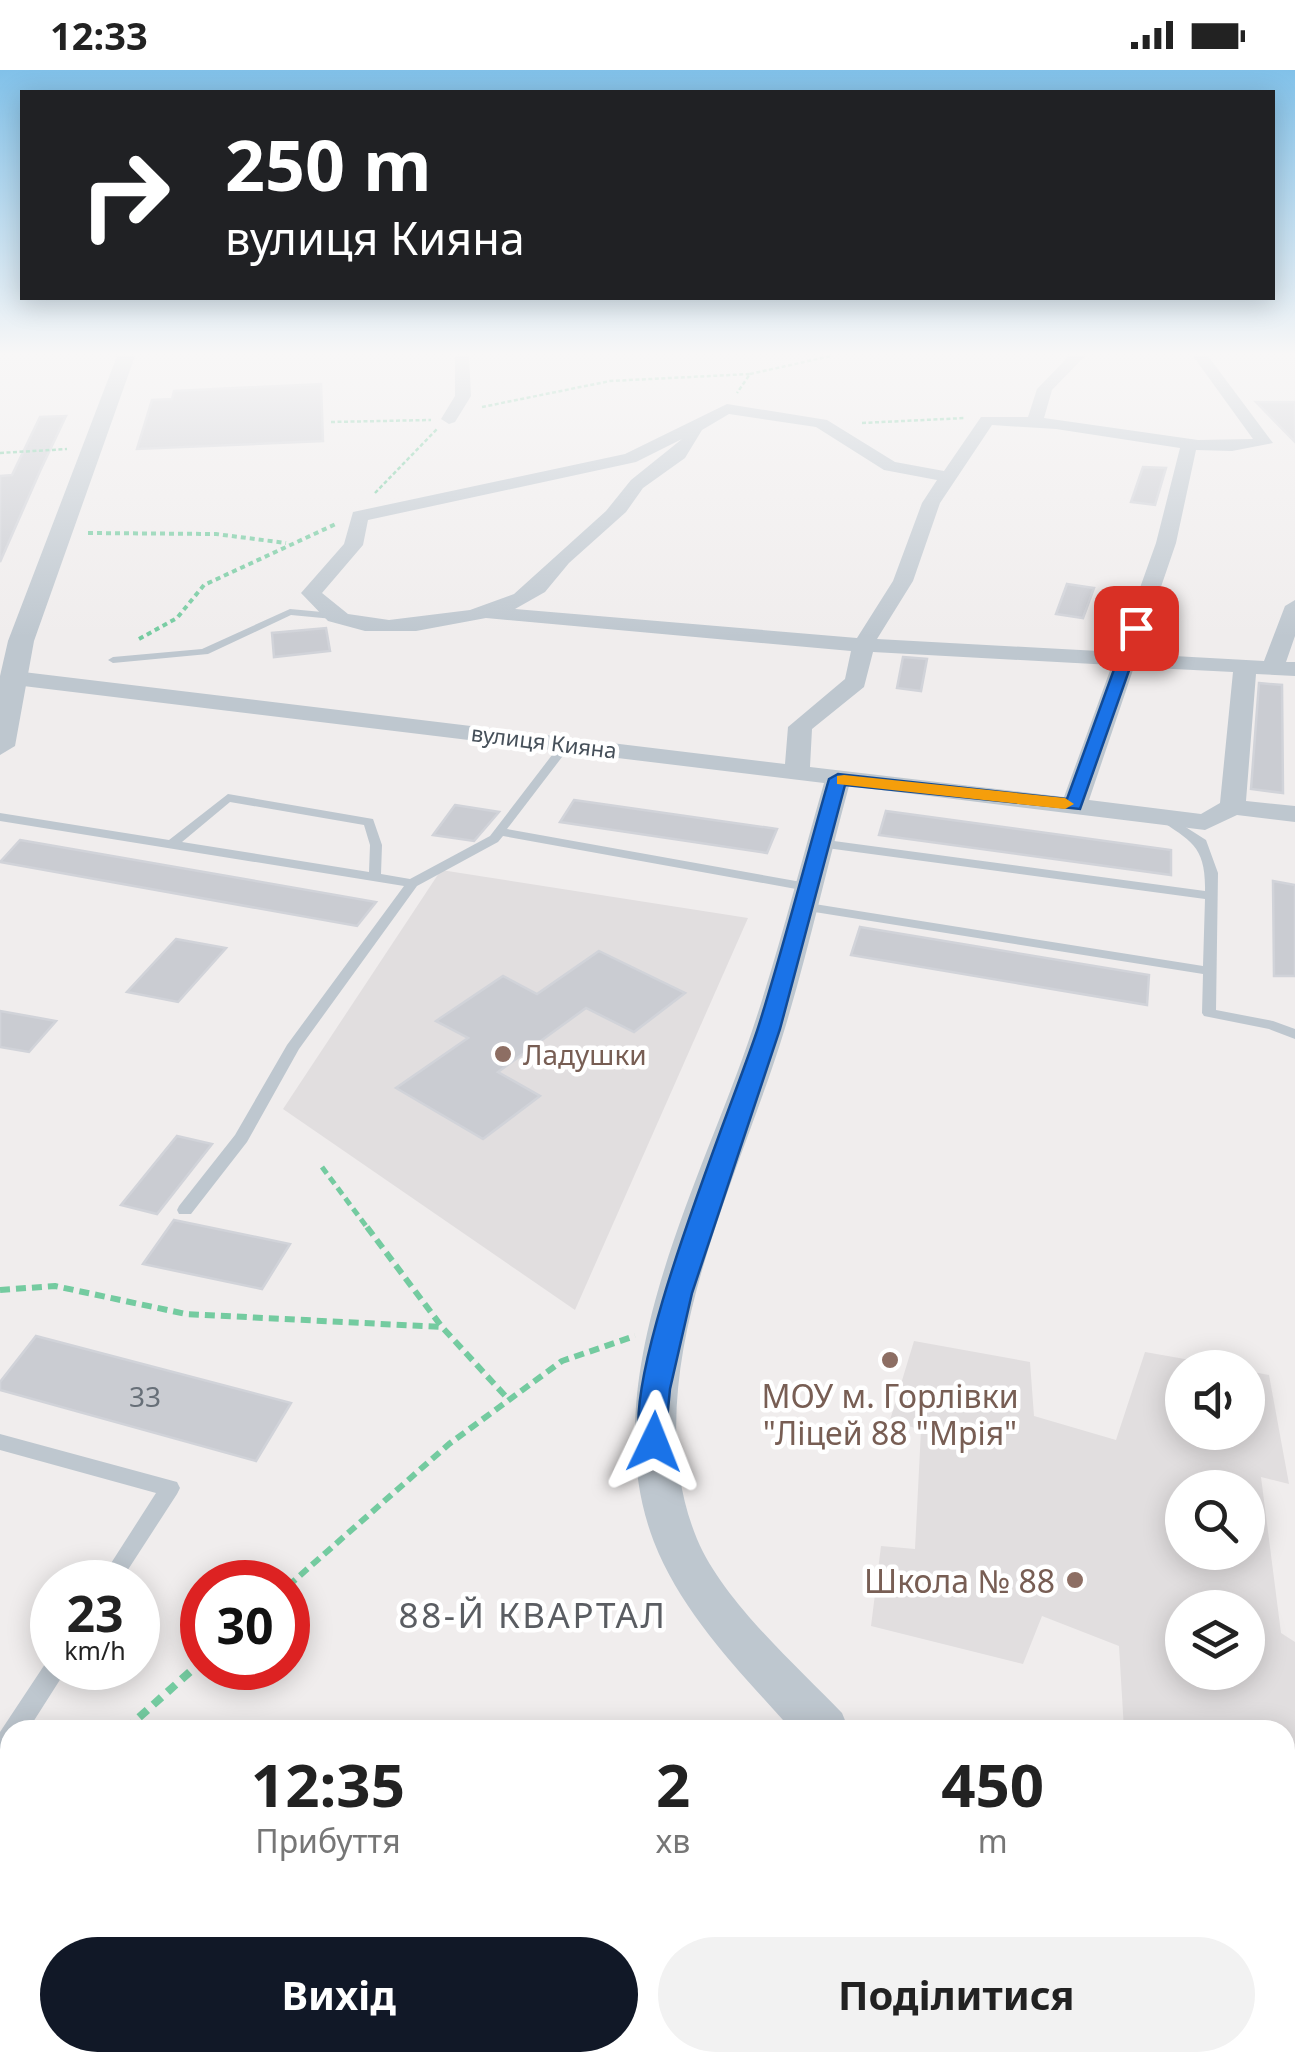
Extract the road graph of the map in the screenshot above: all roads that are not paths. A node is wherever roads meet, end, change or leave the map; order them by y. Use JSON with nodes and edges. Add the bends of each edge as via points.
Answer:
{"nodes":[{"id":1,"x":91,"y":449,"type":"edge"},
{"id":2,"x":648,"y":449,"type":"edge"},
{"id":3,"x":682,"y":449,"type":"edge"},
{"id":4,"x":861,"y":449,"type":"edge"},
{"id":5,"x":967,"y":449,"type":"edge"},
{"id":6,"x":1188,"y":449,"type":"edge"},
{"id":7,"x":948,"y":478,"type":"junction"},
{"id":8,"x":1295,"y":606,"type":"edge"},
{"id":9,"x":478,"y":612,"type":"junction"},
{"id":10,"x":334,"y":616,"type":"junction"},
{"id":11,"x":863,"y":644,"type":"junction"},
{"id":12,"x":1126,"y":656,"type":"junction"},
{"id":13,"x":113,"y":660,"type":"road end"},
{"id":14,"x":1245,"y":667,"type":"junction"},
{"id":15,"x":1284,"y":668,"type":"edge"},
{"id":16,"x":15,"y":678,"type":"junction"},
{"id":17,"x":566,"y":744,"type":"junction"},
{"id":18,"x":0,"y":746,"type":"edge"},
{"id":19,"x":797,"y":774,"type":"junction"},
{"id":20,"x":838,"y":779,"type":"junction"},
{"id":21,"x":1074,"y":805,"type":"junction"},
{"id":22,"x":1233,"y":807,"type":"junction"},
{"id":23,"x":1295,"y":814,"type":"edge"},
{"id":24,"x":1162,"y":816,"type":"junction"},
{"id":25,"x":0,"y":817,"type":"edge"},
{"id":26,"x":501,"y":832,"type":"junction"},
{"id":27,"x":172,"y":844,"type":"junction"},
{"id":28,"x":820,"y":844,"type":"junction"},
{"id":29,"x":375,"y":877,"type":"junction"},
{"id":30,"x":412,"y":883,"type":"junction"},
{"id":31,"x":804,"y":896,"type":"junction"},
{"id":32,"x":1213,"y":896,"type":"junction"},
{"id":33,"x":1211,"y":971,"type":"junction"},
{"id":34,"x":1295,"y":1034,"type":"edge"},
{"id":35,"x":185,"y":1210,"type":"dead end"},
{"id":36,"x":0,"y":1442,"type":"edge"},
{"id":37,"x":123,"y":1560,"type":"edge"},
{"id":38,"x":41,"y":1690,"type":"edge"},
{"id":39,"x":21,"y":1720,"type":"edge"},
{"id":40,"x":817,"y":1720,"type":"edge"}],
"edges":[{"from":1,"to":16,"type":"street","via":[[21,641]]},
{"from":2,"to":10,"type":"street","via":[[360,516],[353,544],[310,593]]},
{"from":3,"to":9,"type":"street","via":[[636,485],[538,588]]},
{"from":4,"to":7,"type":"street","via":[[890,466]]},
{"from":5,"to":7,"type":"street"},
{"from":6,"to":12,"type":"street","via":[[1166,543]]},
{"from":7,"to":11,"type":"street","via":[[931,503],[902,581]]},
{"from":8,"to":15,"type":"street"},
{"from":9,"to":10,"type":"street","via":[[400,626]]},
{"from":9,"to":11,"type":"street"},
{"from":10,"to":13,"type":"lane","via":[[290,612],[204,652]]},
{"from":11,"to":12,"type":"street"},
{"from":11,"to":19,"type":"street","via":[[856,682],[800,726]]},
{"from":12,"to":14,"type":"street"},
{"from":12,"to":21,"type":"street"},
{"from":14,"to":15,"type":"street"},
{"from":14,"to":22,"type":"street"},
{"from":16,"to":17,"type":"street","name":"вулиця Кияна"},
{"from":16,"to":18,"type":"street"},
{"from":17,"to":19,"type":"street","name":"вулиця Кияна"},
{"from":17,"to":26,"type":"lane"},
{"from":19,"to":20,"type":"street","name":"вулиця Кияна"},
{"from":20,"to":21,"type":"street","name":"вулиця Кияна"},
{"from":20,"to":28,"type":"street"},
{"from":21,"to":24,"type":"street","name":"вулиця Кияна"},
{"from":22,"to":23,"type":"street"},
{"from":22,"to":24,"type":"street","name":"вулиця Кияна","via":[[1205,822]]},
{"from":24,"to":32,"type":"lane","via":[[1202,843]]},
{"from":25,"to":27,"type":"lane"},
{"from":26,"to":30,"type":"lane"},
{"from":26,"to":31,"type":"lane"},
{"from":27,"to":29,"type":"lane"},
{"from":27,"to":29,"type":"lane","via":[[228,798],[370,822]]},
{"from":28,"to":31,"type":"street"},
{"from":28,"to":32,"type":"lane"},
{"from":29,"to":30,"type":"lane"},
{"from":30,"to":35,"type":"lane","via":[[292,1048],[242,1138]]},
{"from":31,"to":33,"type":"lane"},
{"from":31,"to":40,"type":"street","via":[[768,1029],[670,1326],[656,1389],[654,1442],[676,1542],[712,1597]]},
{"from":32,"to":33,"type":"lane"},
{"from":33,"to":34,"type":"lane","via":[[1208,1013]]},
{"from":36,"to":37,"type":"lane","via":[[170,1488]]},
{"from":38,"to":39,"type":"lane"}]}
